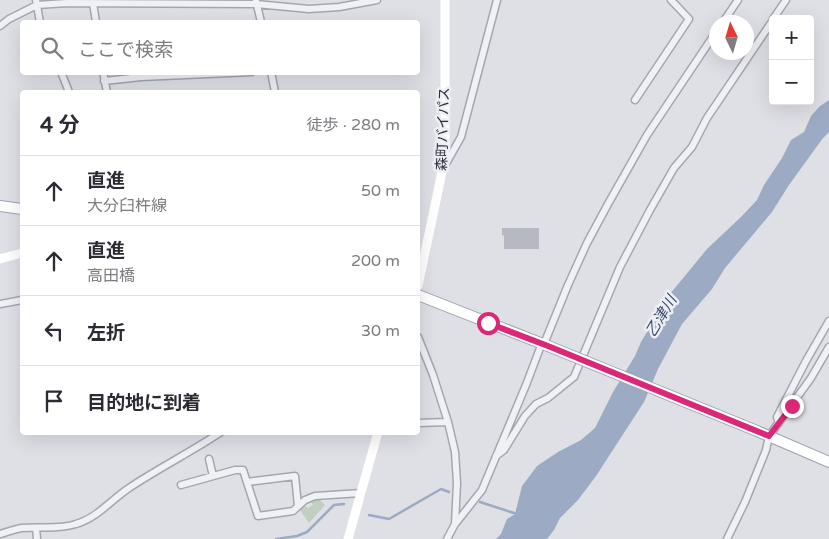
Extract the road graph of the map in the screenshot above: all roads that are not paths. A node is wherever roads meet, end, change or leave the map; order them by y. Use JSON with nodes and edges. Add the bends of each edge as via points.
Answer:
{"nodes":[{"id":1,"x":377,"y":0,"type":"edge"},
{"id":2,"x":445,"y":0,"type":"edge"},
{"id":3,"x":497,"y":0,"type":"edge"},
{"id":4,"x":670,"y":0,"type":"edge"},
{"id":5,"x":738,"y":0,"type":"edge"},
{"id":6,"x":786,"y":0,"type":"edge"},
{"id":7,"x":67,"y":1,"type":"edge"},
{"id":8,"x":256,"y":2,"type":"edge"},
{"id":9,"x":36,"y":3,"type":"edge"},
{"id":10,"x":93,"y":3,"type":"junction"},
{"id":11,"x":728,"y":15,"type":"edge"},
{"id":12,"x":776,"y":15,"type":"edge"},
{"id":13,"x":40,"y":20,"type":"edge"},
{"id":14,"x":96,"y":20,"type":"edge"},
{"id":15,"x":260,"y":20,"type":"edge"},
{"id":16,"x":769,"y":25,"type":"edge"},
{"id":17,"x":0,"y":26,"type":"edge"},
{"id":18,"x":709,"y":42,"type":"edge"},
{"id":19,"x":62,"y":75,"type":"edge"},
{"id":20,"x":103,"y":75,"type":"edge"},
{"id":21,"x":185,"y":75,"type":"edge"},
{"id":22,"x":272,"y":75,"type":"edge"},
{"id":23,"x":104,"y":81,"type":"junction"},
{"id":24,"x":68,"y":90,"type":"edge"},
{"id":25,"x":106,"y":90,"type":"edge"},
{"id":26,"x":274,"y":90,"type":"edge"},
{"id":27,"x":635,"y":100,"type":"dead end"},
{"id":28,"x":442,"y":172,"type":"junction"},
{"id":29,"x":0,"y":206,"type":"edge"},
{"id":30,"x":20,"y":209,"type":"edge"},
{"id":31,"x":20,"y":254,"type":"edge"},
{"id":32,"x":0,"y":259,"type":"edge"},
{"id":33,"x":420,"y":276,"type":"edge"},
{"id":34,"x":420,"y":296,"type":"edge"},
{"id":35,"x":20,"y":300,"type":"edge"},
{"id":36,"x":0,"y":304,"type":"edge"},
{"id":37,"x":829,"y":321,"type":"edge"},
{"id":38,"x":420,"y":342,"type":"edge"},
{"id":39,"x":545,"y":344,"type":"junction"},
{"id":40,"x":829,"y":347,"type":"edge"},
{"id":41,"x":448,"y":422,"type":"junction"},
{"id":42,"x":420,"y":423,"type":"edge"},
{"id":43,"x":779,"y":423,"type":"junction"},
{"id":44,"x":216,"y":435,"type":"edge"},
{"id":45,"x":377,"y":435,"type":"edge"},
{"id":46,"x":769,"y":436,"type":"junction"},
{"id":47,"x":496,"y":456,"type":"junction"},
{"id":48,"x":209,"y":459,"type":"dead end"},
{"id":49,"x":829,"y":462,"type":"edge"},
{"id":50,"x":213,"y":476,"type":"junction"},
{"id":51,"x":247,"y":482,"type":"junction"},
{"id":52,"x":181,"y":485,"type":"dead end"},
{"id":53,"x":361,"y":493,"type":"junction"},
{"id":54,"x":298,"y":506,"type":"junction"},
{"id":55,"x":455,"y":524,"type":"junction"},
{"id":56,"x":36,"y":528,"type":"junction"},
{"id":57,"x":0,"y":534,"type":"edge"},
{"id":58,"x":1,"y":539,"type":"edge"},
{"id":59,"x":37,"y":539,"type":"edge"},
{"id":60,"x":348,"y":539,"type":"edge"},
{"id":61,"x":447,"y":539,"type":"edge"},
{"id":62,"x":727,"y":539,"type":"edge"}],
"edges":[{"from":1,"to":8,"type":"street","via":[[309,9]]},
{"from":2,"to":28,"type":"main road","name":"森町バイパス","via":[[445,145]]},
{"from":3,"to":28,"type":"street","via":[[461,137]]},
{"from":4,"to":27,"type":"street","via":[[689,19]]},
{"from":5,"to":11,"type":"street"},
{"from":6,"to":12,"type":"street"},
{"from":7,"to":9,"type":"street"},
{"from":7,"to":10,"type":"street"},
{"from":8,"to":10,"type":"street"},
{"from":8,"to":15,"type":"street"},
{"from":9,"to":13,"type":"street"},
{"from":9,"to":17,"type":"street"},
{"from":10,"to":14,"type":"street"},
{"from":16,"to":47,"type":"street","via":[[707,118],[692,147],[674,168],[650,210],[620,267],[574,377],[536,404],[504,450]]},
{"from":18,"to":39,"type":"street","via":[[647,135],[608,204],[572,276]]},
{"from":19,"to":24,"type":"street"},
{"from":20,"to":23,"type":"street"},
{"from":21,"to":23,"type":"street"},
{"from":22,"to":26,"type":"street"},
{"from":23,"to":25,"type":"street"},
{"from":28,"to":33,"type":"main road","name":"森町バイパス"},
{"from":29,"to":30,"type":"main road"},
{"from":31,"to":32,"type":"main road"},
{"from":34,"to":39,"type":"main road"},
{"from":35,"to":36,"type":"street"},
{"from":37,"to":43,"type":"street","via":[[776,417]]},
{"from":38,"to":41,"type":"street"},
{"from":39,"to":46,"type":"main road","bridge":true},
{"from":39,"to":47,"type":"street"},
{"from":40,"to":43,"type":"street"},
{"from":41,"to":42,"type":"street"},
{"from":41,"to":55,"type":"street","via":[[454,452]]},
{"from":43,"to":46,"type":"street"},
{"from":44,"to":56,"type":"street","via":[[128,489],[87,520],[75,525]]},
{"from":45,"to":53,"type":"main road"},
{"from":46,"to":49,"type":"main road"},
{"from":46,"to":62,"type":"street","via":[[745,502]]},
{"from":47,"to":55,"type":"street","via":[[482,490]]},
{"from":48,"to":50,"type":"street"},
{"from":50,"to":51,"type":"street","via":[[243,470]]},
{"from":50,"to":52,"type":"street"},
{"from":51,"to":54,"type":"street","via":[[258,516],[292,511]]},
{"from":51,"to":54,"type":"street","via":[[295,476]]},
{"from":53,"to":54,"type":"street","via":[[315,496]]},
{"from":53,"to":60,"type":"main road"},
{"from":55,"to":61,"type":"street"},
{"from":56,"to":57,"type":"street"},
{"from":56,"to":59,"type":"street"},
{"from":57,"to":58,"type":"street"}]}
